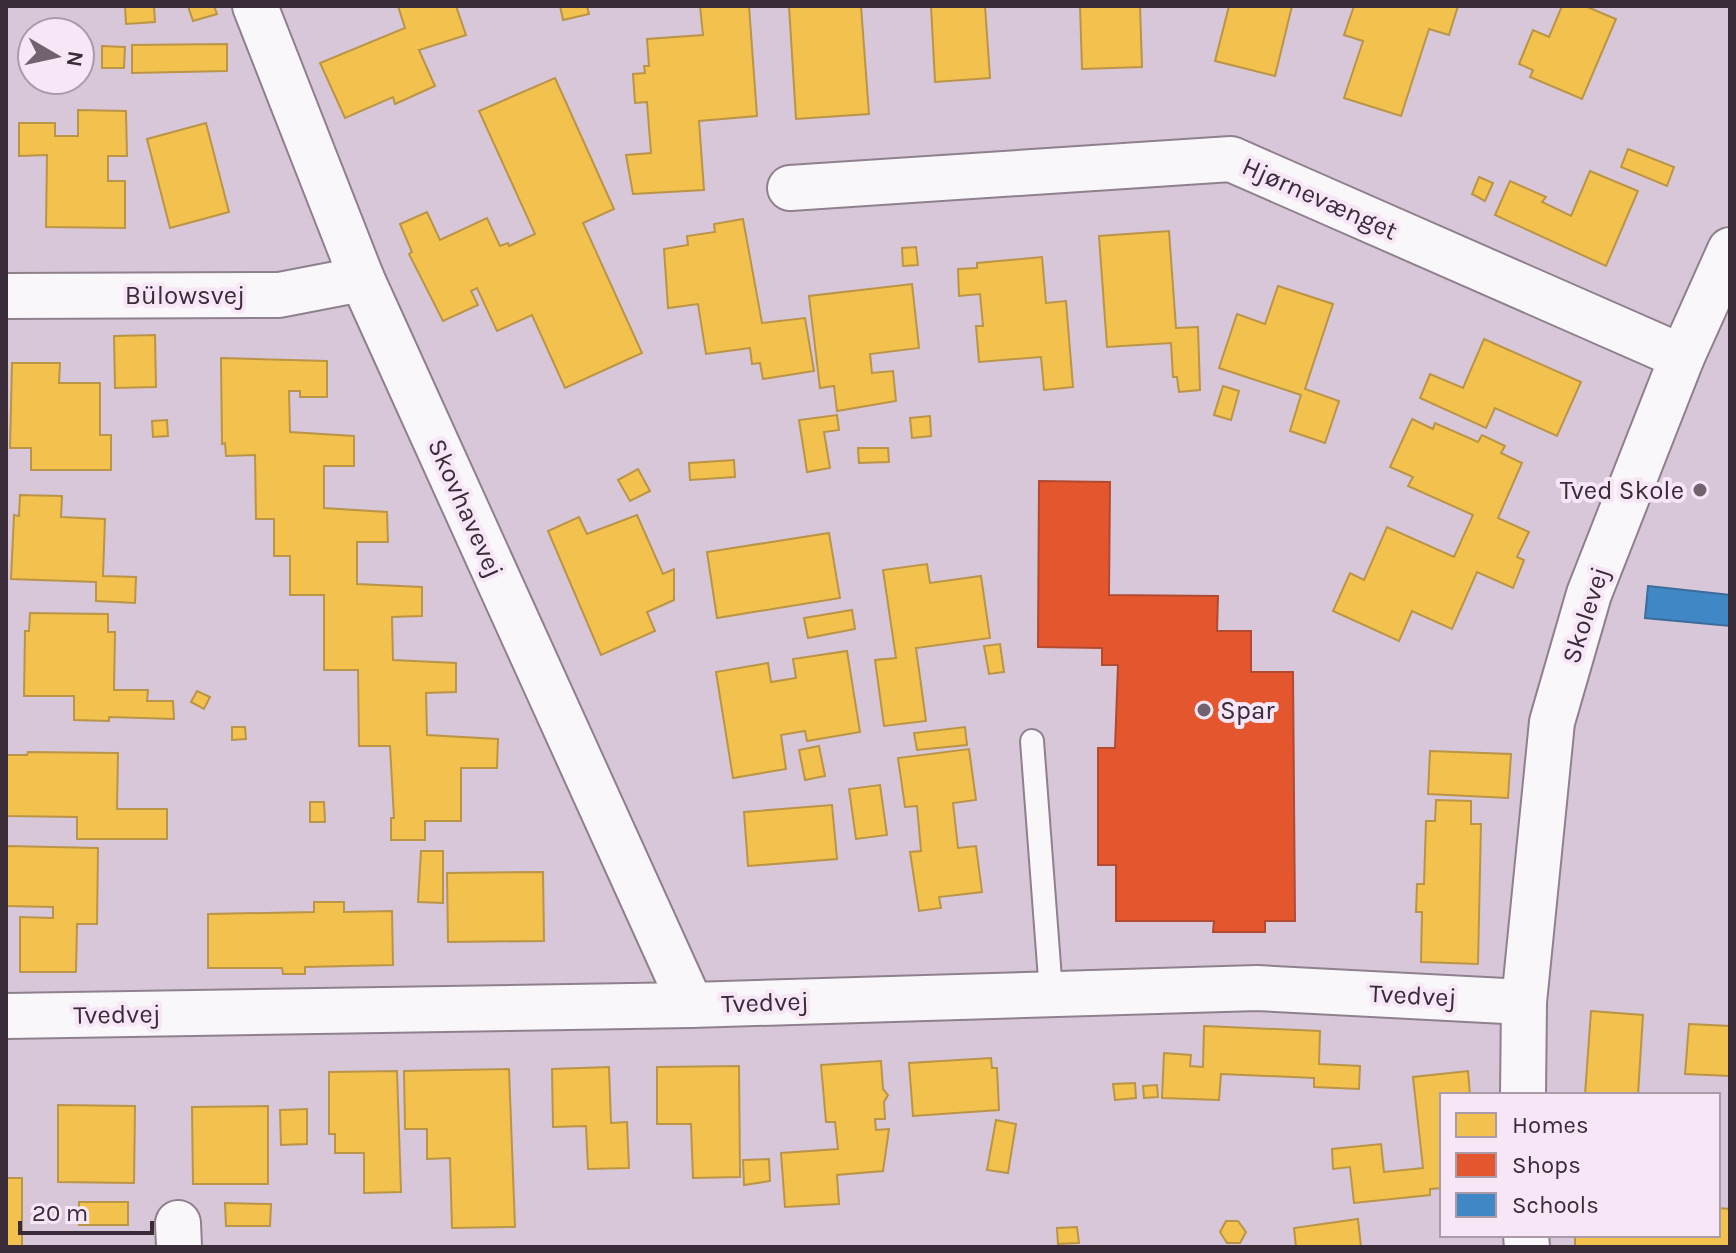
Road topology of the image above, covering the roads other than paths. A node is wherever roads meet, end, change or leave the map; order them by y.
1 (255, 6) edge
2 (790, 188) dead end
3 (1730, 250) edge
4 (362, 279) junction
5 (6, 296) edge
6 (1682, 357) junction
7 (1032, 741) dead end
8 (1051, 992) junction
9 (1524, 1002) junction
10 (691, 1005) junction
11 (6, 1016) edge
12 (1523, 1093) edge

1 - 4 street, Skovhavevej
2 - 6 street, Hjørnevænget
3 - 6 street, Skolevej
4 - 5 street, Bülowsvej
4 - 10 street, Skovhavevej
6 - 9 street, Skolevej
7 - 8 lane
8 - 9 street, Tvedvej
8 - 10 street, Tvedvej
9 - 12 street, Skolevej
10 - 11 street, Tvedvej

